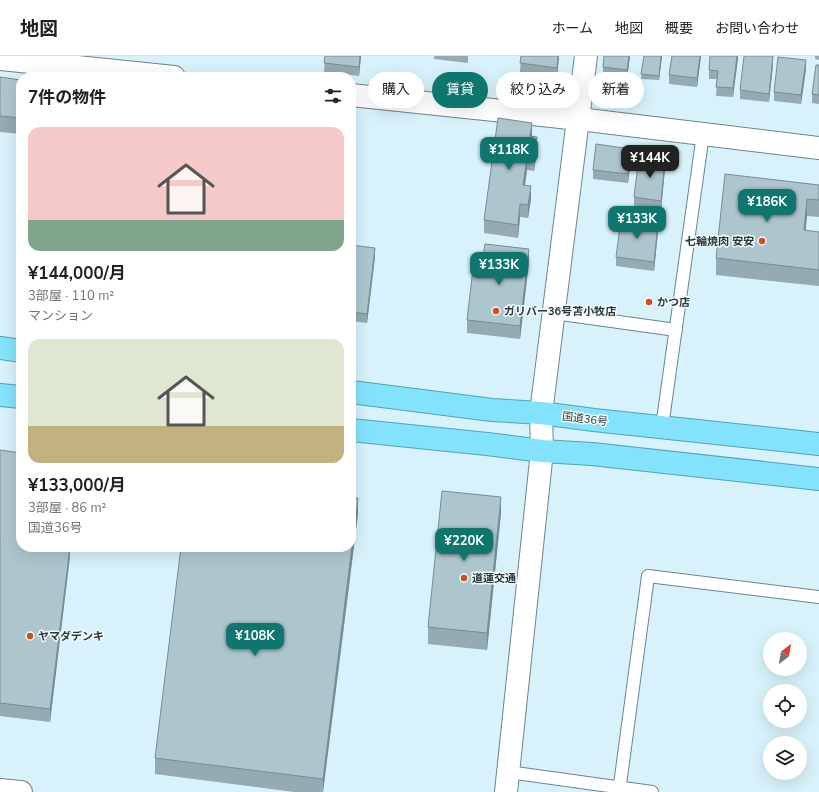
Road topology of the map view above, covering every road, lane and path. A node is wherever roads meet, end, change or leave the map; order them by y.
1 (586, 56) edge
2 (0, 59) edge
3 (134, 64) edge
4 (159, 72) edge
5 (356, 96) edge
6 (578, 119) junction
7 (703, 134) junction
8 (819, 148) edge
9 (554, 313) junction
10 (676, 330) junction
11 (0, 348) edge
12 (16, 350) edge
13 (356, 393) edge
14 (0, 395) edge
15 (16, 397) edge
16 (541, 413) junction
17 (662, 428) junction
18 (356, 431) edge
19 (819, 444) edge
20 (542, 451) junction
21 (819, 479) edge
22 (819, 597) edge
23 (507, 782) edge
24 (0, 790) edge
25 (619, 790) edge
26 (21, 792) edge
27 (652, 792) edge

1 - 6 street
2 - 3 street
3 - 4 street
5 - 6 street
6 - 7 street
6 - 9 street
7 - 8 street
7 - 10 lane
9 - 10 lane
9 - 16 street
10 - 17 lane
11 - 12 highway
13 - 16 highway, 国道36号
14 - 15 highway
16 - 17 highway, 国道36号
16 - 20 street
17 - 19 highway, 国道36号
18 - 20 highway
20 - 21 highway
20 - 23 street
22 - 25 lane
23 - 25 lane
24 - 26 street
25 - 27 lane

